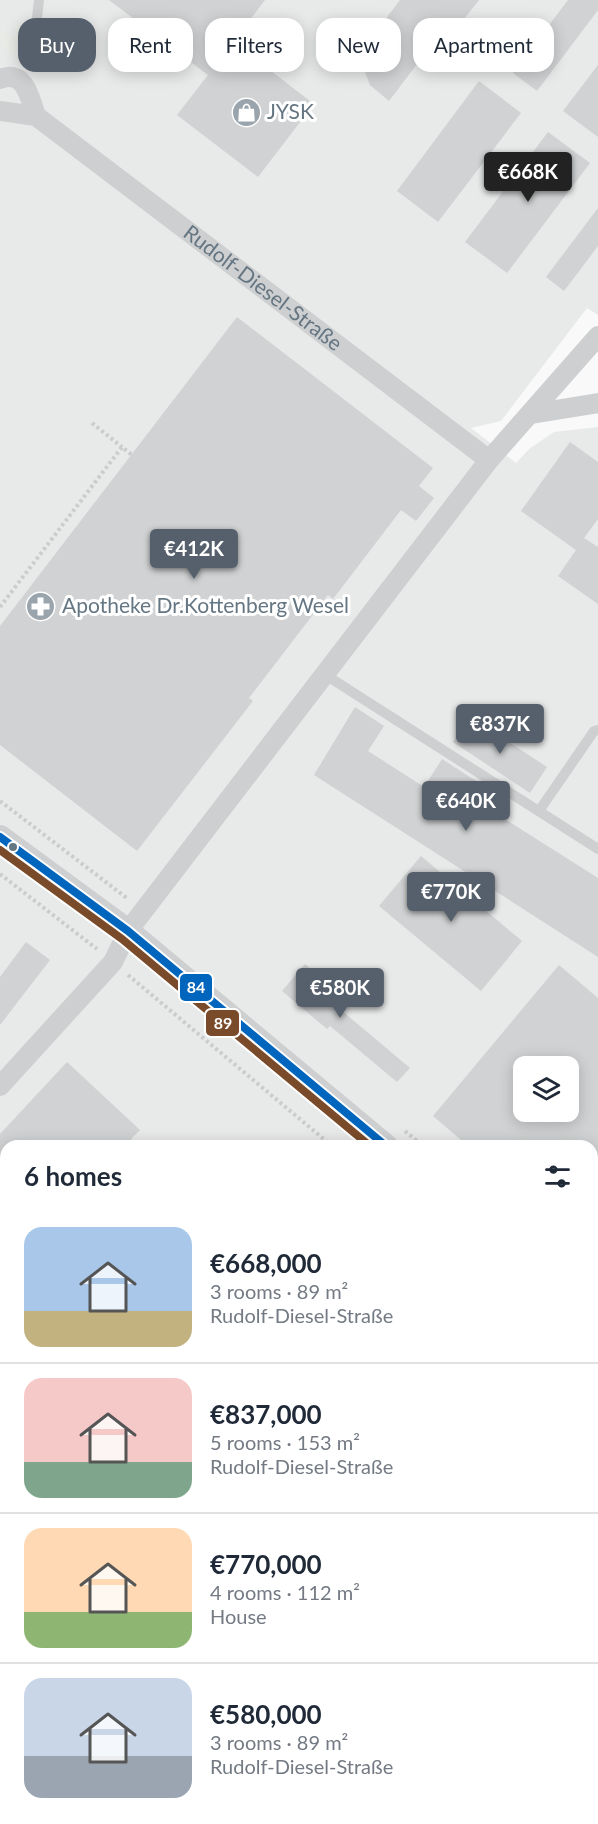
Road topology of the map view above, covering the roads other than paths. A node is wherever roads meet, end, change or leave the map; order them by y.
1 (39, 0) edge
2 (38, 18) edge
3 (0, 79) edge
4 (0, 111) edge
5 (36, 116) junction
6 (596, 342) edge
7 (598, 403) edge
8 (531, 414) junction
9 (489, 460) junction
10 (324, 674) junction
11 (598, 730) edge
12 (539, 812) junction
13 (0, 837) edge
14 (598, 849) edge
15 (128, 931) junction
16 (0, 1086) edge
17 (379, 1140) edge

1 - 2 lane
3 - 5 street
4 - 5 street
5 - 9 street, Rudolf-Diesel-Straße
6 - 8 street
7 - 8 street
8 - 9 street
9 - 10 street
10 - 12 lane
10 - 15 street
11 - 12 lane
12 - 14 lane
13 - 15 street
15 - 16 street
15 - 17 street

